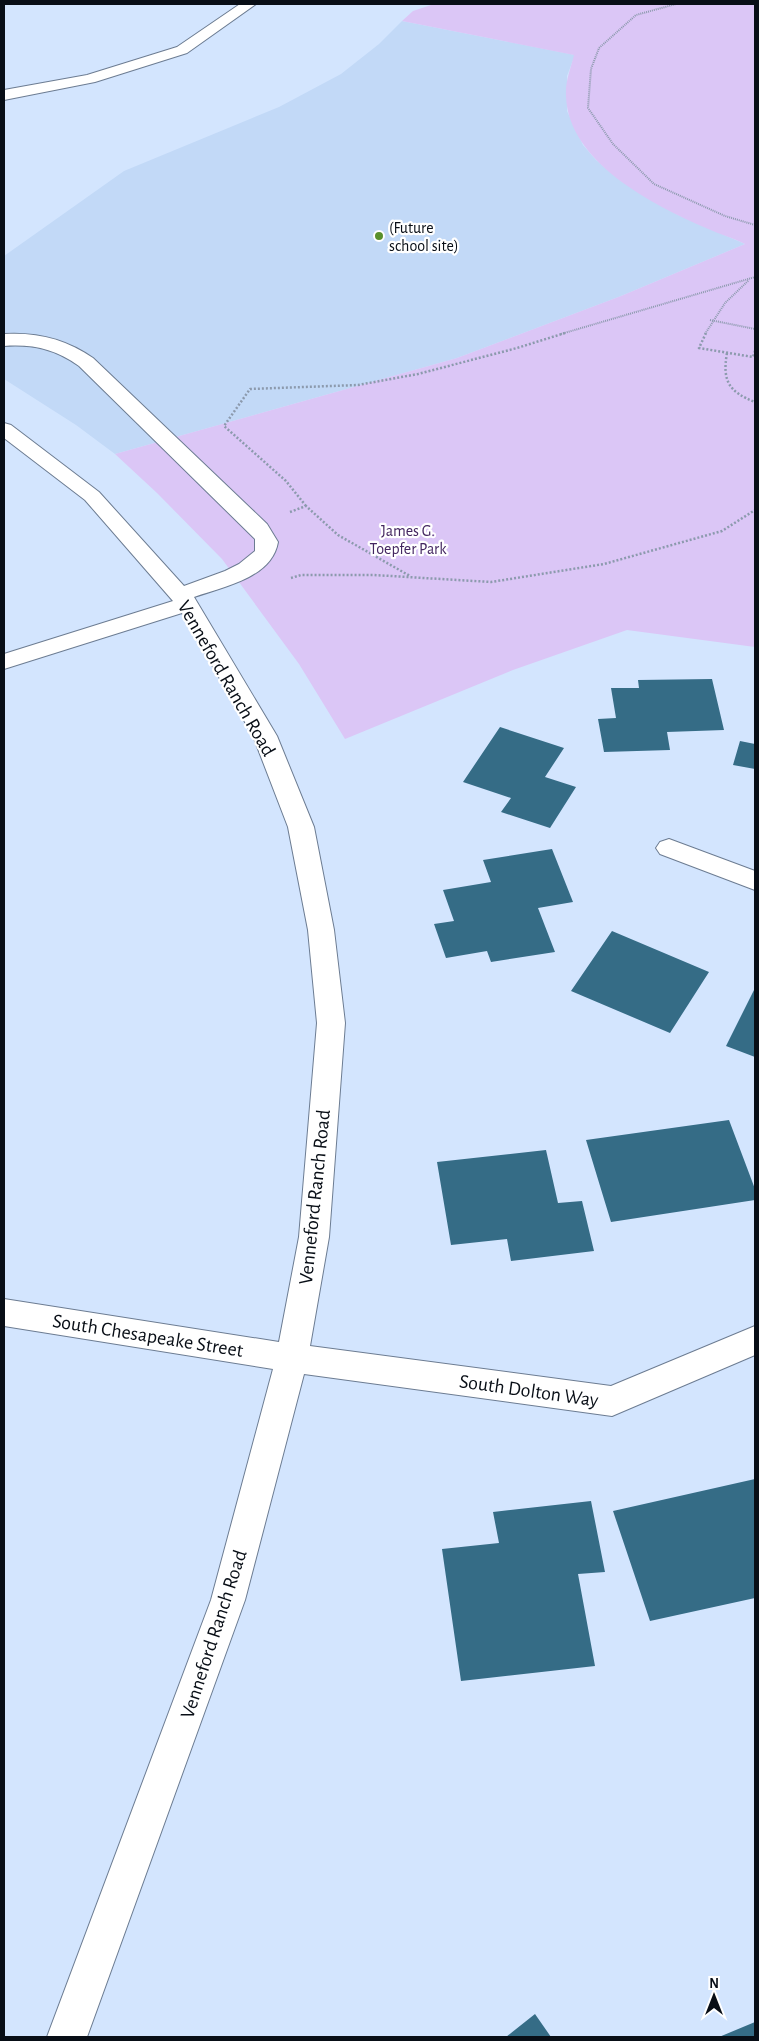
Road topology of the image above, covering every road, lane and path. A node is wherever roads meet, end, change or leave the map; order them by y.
1 (249, 4) edge
2 (676, 4) edge
3 (4, 95) edge
4 (755, 225) edge
5 (754, 277) edge
6 (710, 320) junction
7 (755, 324) edge
8 (749, 327) junction
9 (755, 328) edge
10 (4, 340) edge
11 (755, 351) edge
12 (727, 353) junction
13 (755, 402) edge
14 (4, 428) edge
15 (306, 506) junction
16 (755, 510) edge
17 (289, 513) dead end
18 (288, 573) dead end
19 (412, 577) junction
20 (184, 599) junction
21 (4, 662) edge
22 (669, 848) dead end
23 (755, 881) edge
24 (4, 1312) edge
25 (755, 1340) edge
26 (292, 1358) junction
27 (67, 2037) edge

1 - 3 street
2 - 4 path
5 - 6 path
5 - 15 path
6 - 8 path
6 - 12 path
7 - 8 path
8 - 9 path
10 - 20 street
11 - 12 path
12 - 13 path
14 - 20 street, Venneford Ranch Road
15 - 17 path
15 - 19 path
16 - 19 path
18 - 19 path
20 - 21 street
20 - 26 street, Venneford Ranch Road
22 - 23 street
24 - 26 street, South Chesapeake Street
25 - 26 street, South Dolton Way
26 - 27 street, Venneford Ranch Road

